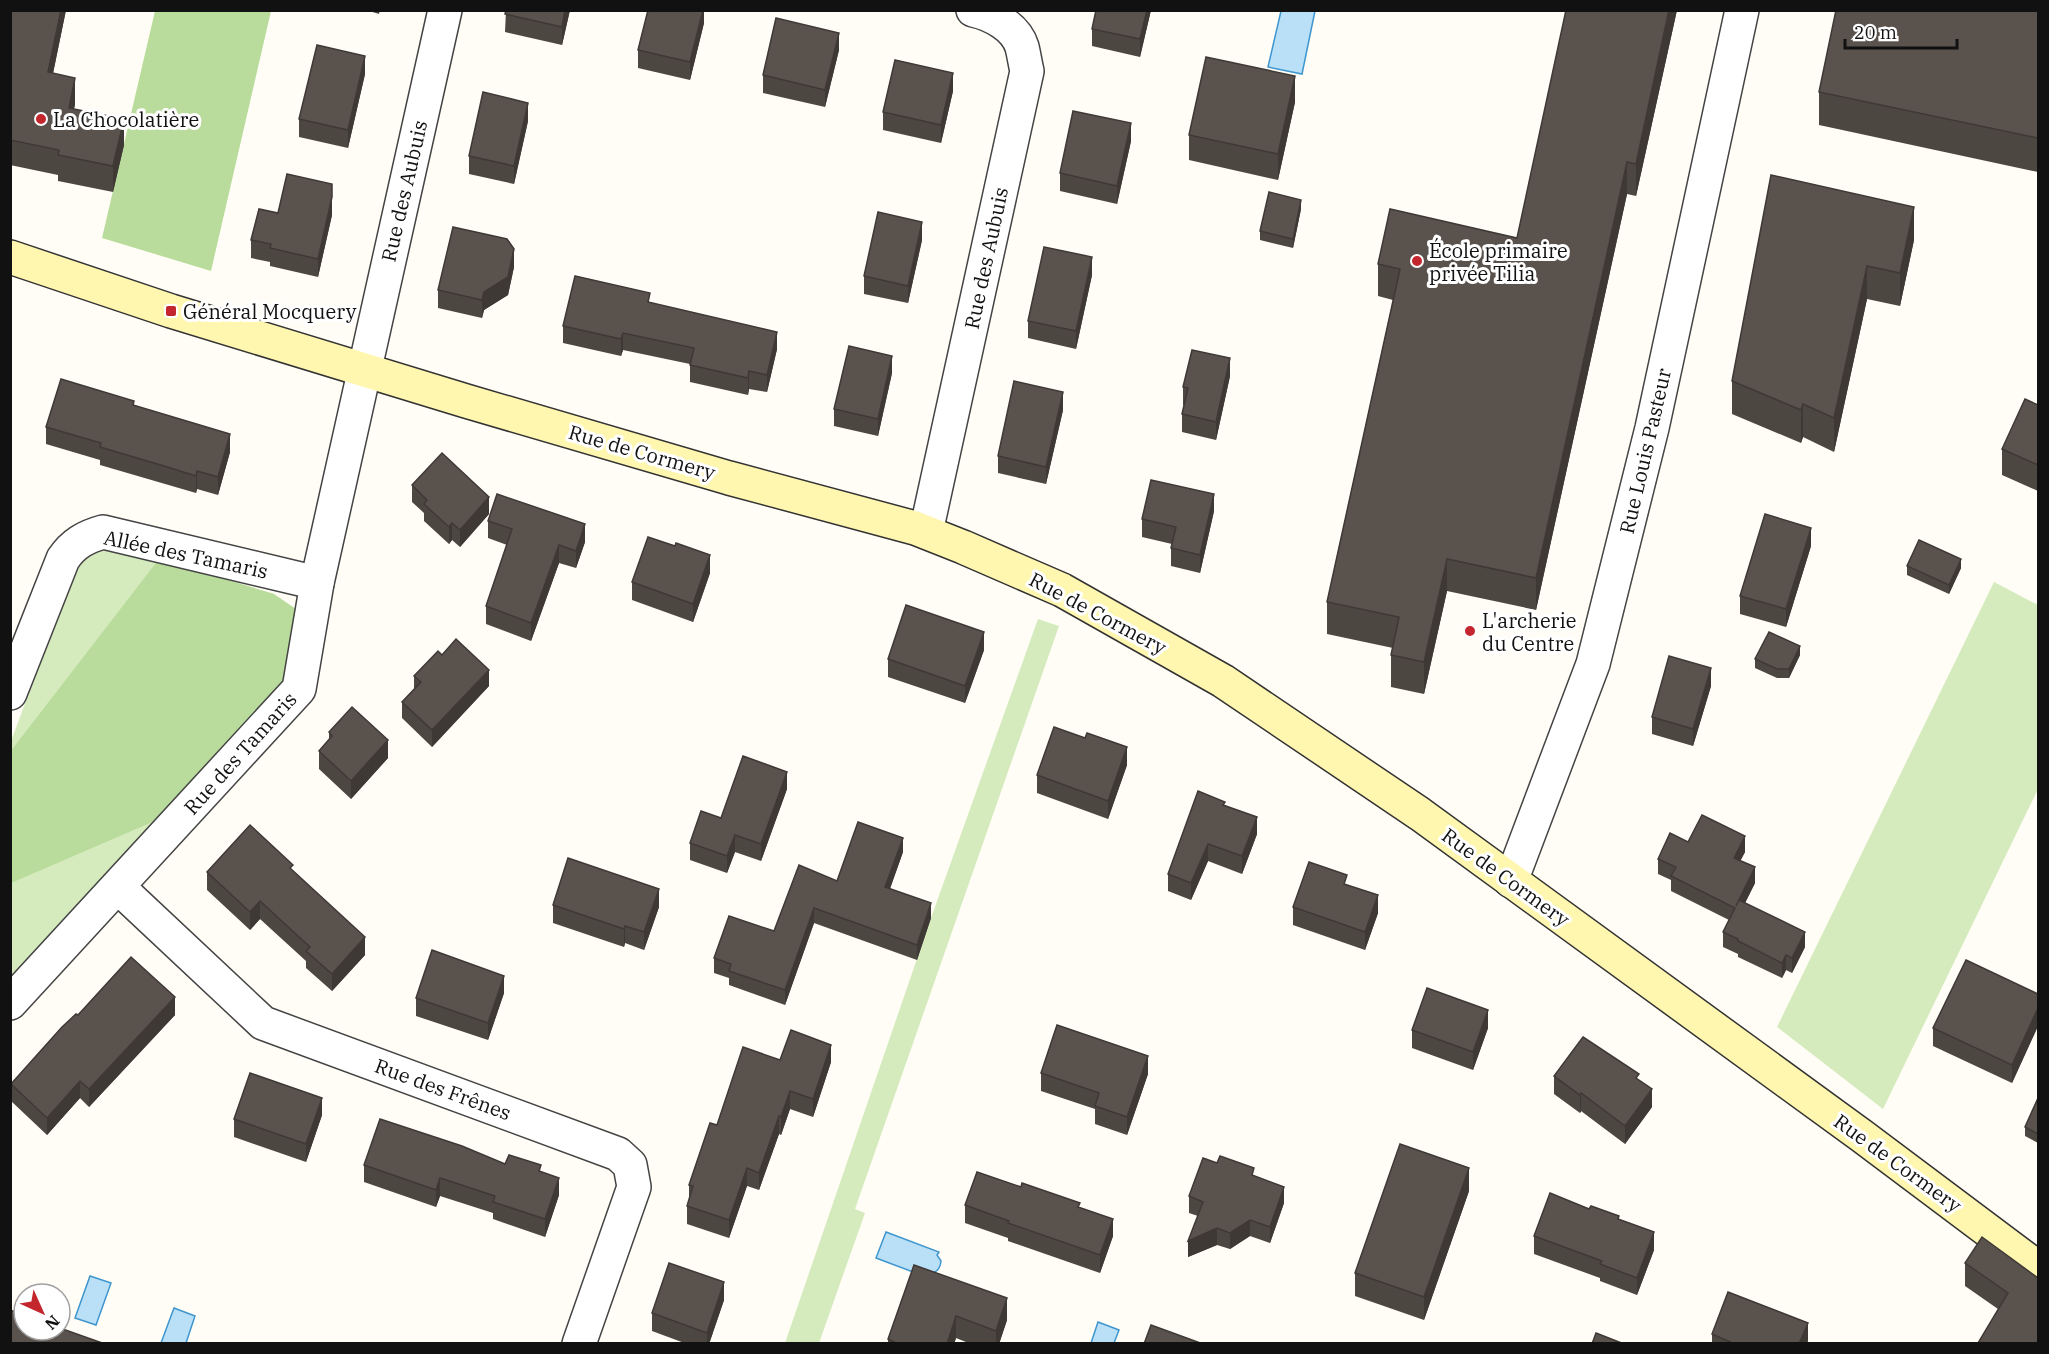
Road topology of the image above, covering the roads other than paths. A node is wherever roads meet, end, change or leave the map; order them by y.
1 (445, 10) edge
2 (973, 10) edge
3 (1742, 10) edge
4 (10, 257) edge
5 (364, 371) junction
6 (926, 532) junction
7 (317, 583) junction
8 (10, 693) edge
9 (1511, 881) junction
10 (118, 887) junction
11 (10, 1003) edge
12 (2038, 1268) edge
13 (579, 1344) edge

1 - 5 street, Rue des Aubuis
2 - 6 street, Rue des Aubuis
3 - 9 street, Rue Louis Pasteur
4 - 5 main road, Rue de Cormery
5 - 6 main road, Rue de Cormery
5 - 7 street, Rue des Tamaris
6 - 9 main road, Rue de Cormery
7 - 8 street, Allée des Tamaris
7 - 10 street, Rue des Tamaris
9 - 12 main road, Rue de Cormery
10 - 11 street, Rue des Tamaris
10 - 13 street, Rue des Frênes

